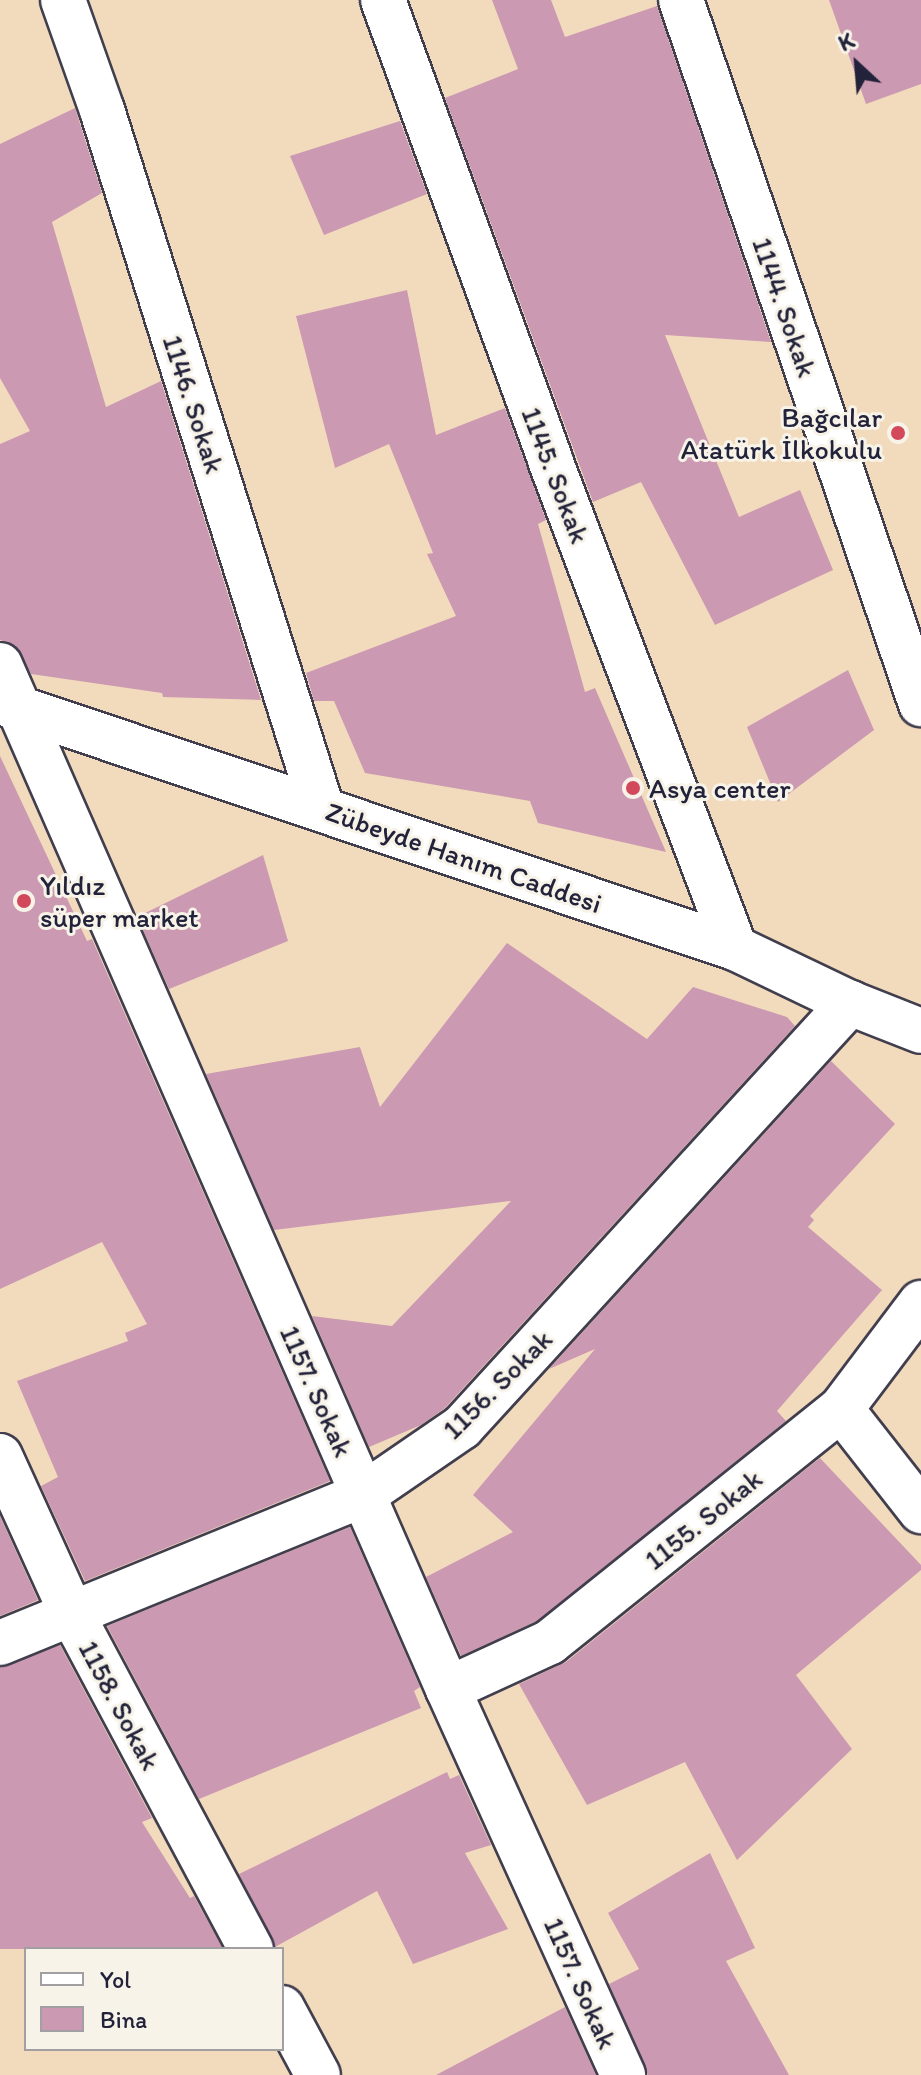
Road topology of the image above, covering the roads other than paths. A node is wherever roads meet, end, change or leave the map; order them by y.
1 (63, 0) edge
2 (383, 0) edge
3 (681, 0) edge
4 (0, 665) edge
5 (8, 704) edge
6 (921, 704) edge
7 (322, 809) junction
8 (735, 948) junction
9 (850, 1003) junction
10 (921, 1031) edge
11 (921, 1303) edge
12 (841, 1409) junction
13 (0, 1456) edge
14 (363, 1495) junction
15 (921, 1511) edge
16 (72, 1614) junction
17 (0, 1643) edge
18 (448, 1689) junction
19 (250, 1947) edge
20 (284, 2012) edge
21 (318, 2075) edge
22 (623, 2075) edge

1 - 7 street, 1146. Sokak
2 - 8 street, 1145. Sokak
3 - 6 street, 1144. Sokak
4 - 5 street, 1157. Sokak
5 - 7 street, Zübeyde Hanım Caddesi
5 - 14 street, 1157. Sokak
7 - 8 street, Zübeyde Hanım Caddesi
8 - 9 street, Zübeyde Hanım Caddesi
9 - 10 street, Zübeyde Hanım Caddesi
9 - 14 street, 1156. Sokak
11 - 12 street, 1155. Sokak
12 - 15 street
12 - 18 street, 1155. Sokak
13 - 16 street, 1158. Sokak
14 - 16 street, 1156. Sokak
14 - 18 street, 1157. Sokak
16 - 17 street, 1156. Sokak
16 - 19 street, 1158. Sokak
18 - 22 street, 1157. Sokak
20 - 21 street

